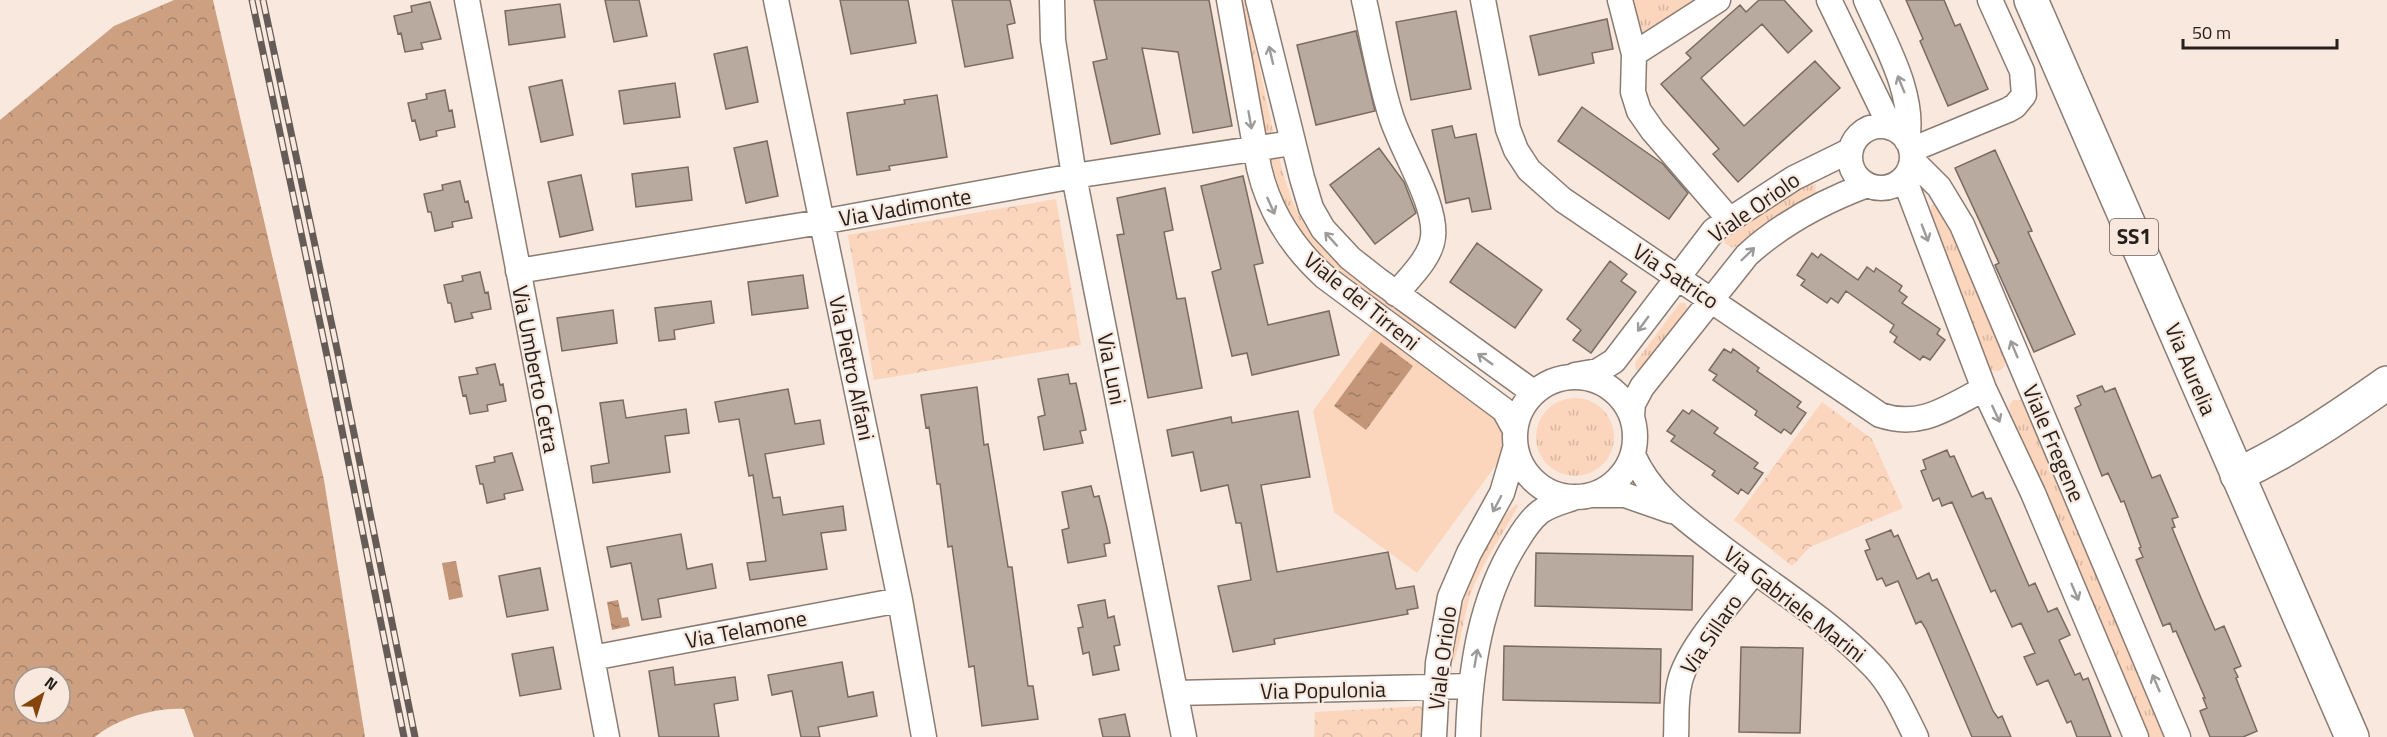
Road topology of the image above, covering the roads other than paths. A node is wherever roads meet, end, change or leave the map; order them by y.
1 (468, 0) edge
2 (776, 0) edge
3 (1052, 0) edge
4 (1229, 0) edge
5 (1258, 0) edge
6 (1364, 0) edge
7 (1483, 0) edge
8 (1620, 0) edge
9 (1718, 0) edge
10 (1829, 0) edge
11 (1866, 0) edge
12 (1990, 0) edge
13 (2031, 0) edge
14 (1634, 54) junction
15 (1292, 143) junction
16 (1255, 150) junction
17 (1851, 150) junction
18 (1905, 151) junction
19 (1074, 176) junction
20 (1867, 185) junction
21 (1729, 219) junction
22 (821, 222) junction
23 (518, 271) junction
24 (1677, 276) junction
25 (1396, 294) junction
26 (1711, 299) junction
27 (1570, 376) junction
28 (2387, 383) edge
29 (1984, 389) junction
30 (1533, 392) junction
31 (1632, 416) junction
32 (1515, 438) junction
33 (1633, 455) junction
34 (2237, 475) junction
35 (1583, 496) junction
36 (1678, 514) junction
37 (1754, 572) junction
38 (900, 600) junction
39 (592, 658) junction
40 (1471, 686) junction
41 (1436, 688) junction
42 (1176, 693) junction
43 (607, 737) edge
44 (924, 737) edge
45 (1184, 737) edge
46 (1434, 737) edge
47 (1468, 737) edge
48 (1676, 737) edge
49 (1916, 737) edge
50 (2136, 737) edge
51 (2178, 737) edge
52 (2352, 737) edge

1 - 23 street, Via Umberto Cetra
2 - 22 street, Via Pietro Alfani
3 - 19 street, Via Luni
4 -> 16 street, Viale dei Tirreni
15 -> 5 street, Viale dei Tirreni
6 - 25 street
7 - 24 street, Via Satrico
8 - 14 street
9 - 14 street
10 - 18 street, Viale Fregene
18 -> 11 street, Viale Fregene
12 - 18 street
13 - 34 main road, Via Aurelia / SS1
14 - 21 street
15 - 16 street, Via Vadimonte
25 -> 15 street, Viale dei Tirreni
16 - 19 street, Via Vadimonte
16 -> 32 street, Viale dei Tirreni
17 - 18 street
17 - 20 street
17 - 21 street, Viale Oriolo
18 - 20 street
18 -> 29 street, Viale Fregene
51 -> 18 street, Viale Fregene
19 - 22 street, Via Vadimonte
19 - 42 street, Via Luni
26 -> 20 street, Viale Oriolo
21 - 24 street, Viale Oriolo
22 - 23 street, Via Vadimonte
22 - 38 street, Via Pietro Alfani
23 - 39 street, Via Umberto Cetra
24 - 26 street, Via Satrico
24 -> 27 street, Viale Oriolo
30 -> 25 street, Viale dei Tirreni
26 - 29 street, Via Satrico
26 - 31 street, Viale Oriolo
27 - 30 street
27 - 31 street
28 - 34 main road
29 -> 50 street, Viale Fregene
30 - 32 street
31 - 33 street
32 - 35 street
32 -> 41 street, Viale Oriolo
33 - 35 street
33 - 36 street, Via Gabriele Marini
34 - 52 main road, Via Aurelia / SS1
35 - 36 street, Via Gabriele Marini
40 -> 35 street, Viale Oriolo
36 - 37 street, Via Gabriele Marini
37 - 48 street, Via Sillaro
37 - 49 street, Via Gabriele Marini
38 - 39 street, Via Telamone
38 - 44 street, Via Pietro Alfani
39 - 43 street, Via Umberto Cetra
40 - 41 street, Via Populonia
40 - 47 street, Viale Oriolo
41 - 42 street, Via Populonia
41 - 46 street, Viale Oriolo
42 - 45 street, Via Luni

